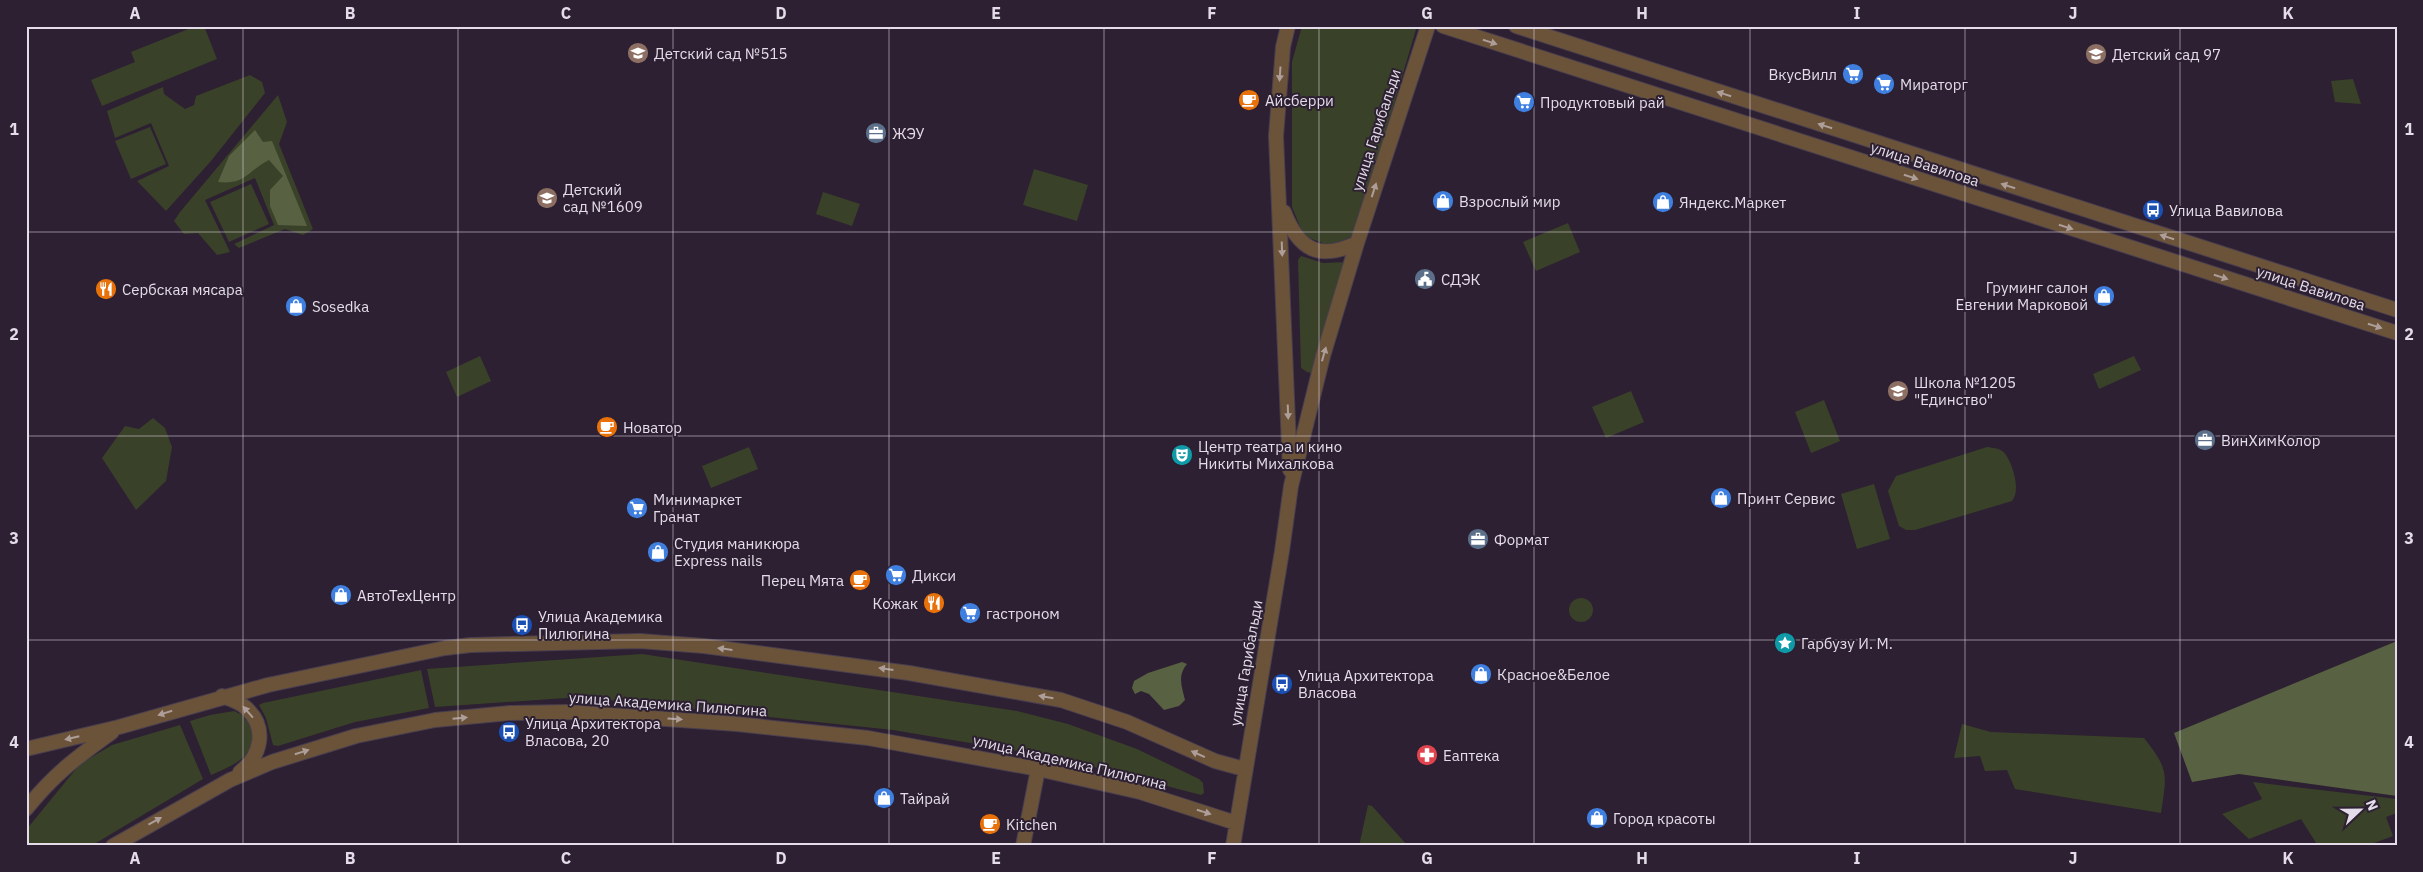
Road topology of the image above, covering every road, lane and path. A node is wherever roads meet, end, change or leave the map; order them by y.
1 (1288, 26) edge
2 (1428, 26) edge
3 (1443, 26) edge
4 (1516, 26) edge
5 (1280, 201) junction
6 (1357, 243) junction
7 (2397, 310) edge
8 (2397, 333) edge
9 (1291, 486) junction
10 (222, 696) junction
11 (118, 727) junction
12 (26, 749) edge
13 (1038, 769) junction
14 (1244, 769) junction
15 (230, 780) junction
16 (26, 810) edge
17 (1236, 823) junction
18 (113, 846) edge
19 (1023, 846) edge
20 (1233, 846) edge

1 -> 5 street, улица Гарибальди
6 -> 2 street, улица Гарибальди
3 -> 8 street, улица Вавилова
7 -> 4 street, улица Вавилова
5 - 6 street, улица Гарибальди
5 -> 9 street, улица Гарибальди
9 -> 6 street, улица Гарибальди
9 - 14 street, улица Гарибальди
10 -> 11 street
14 -> 10 street
15 -> 10 street
11 -> 12 street
11 - 16 street
15 -> 13 street, улица Академика Пилюгина
13 -> 17 street, улица Академика Пилюгина
13 - 19 street
14 - 17 street, улица Гарибальди
18 -> 15 street, улица Академика Пилюгина
17 - 20 street, улица Гарибальди

